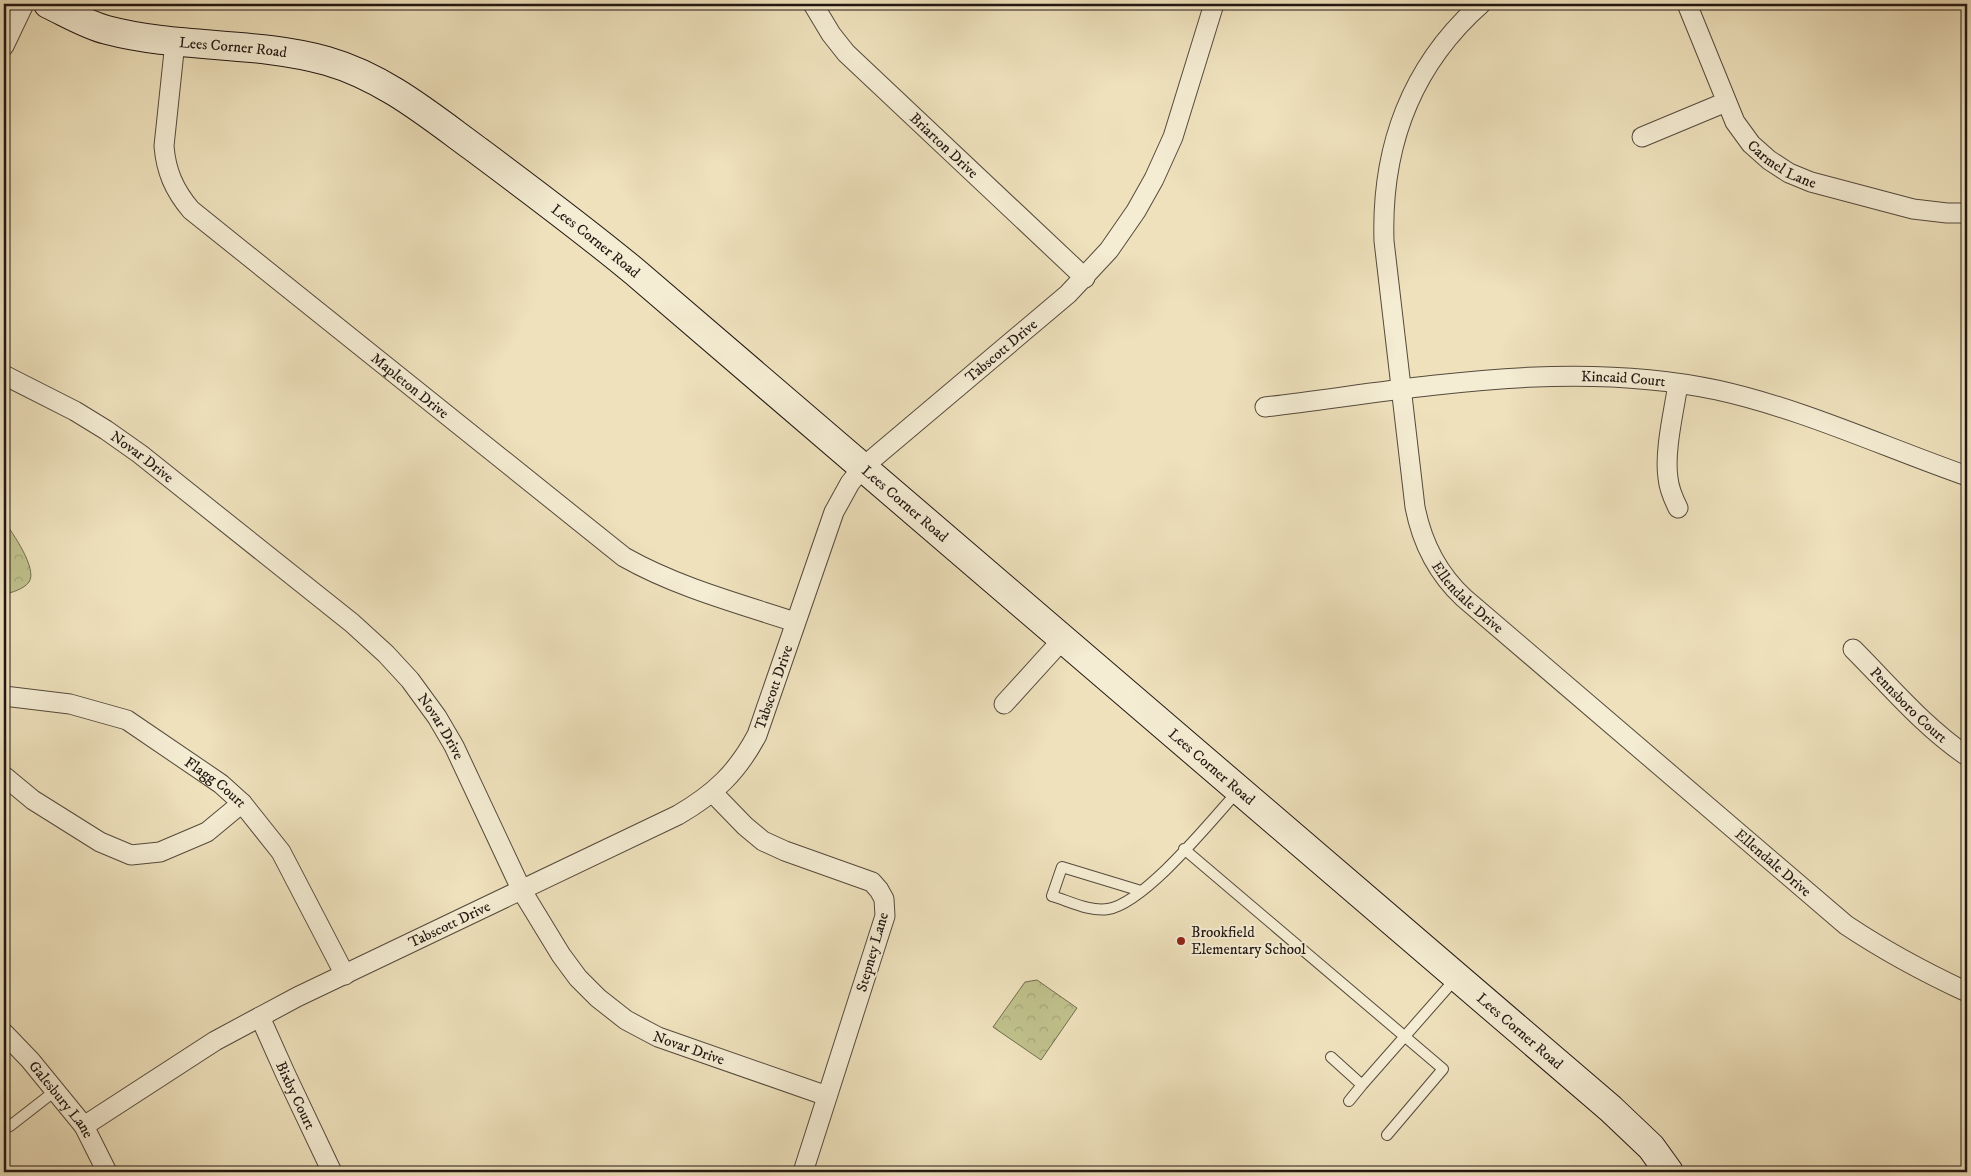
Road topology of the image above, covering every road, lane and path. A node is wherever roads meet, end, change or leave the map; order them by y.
1 (24, 4) edge
2 (48, 4) edge
3 (813, 4) edge
4 (1214, 4) edge
5 (1481, 4) edge
6 (1687, 4) edge
7 (175, 42) junction
8 (4, 46) edge
9 (1726, 102) junction
10 (1642, 137) dead end
11 (1967, 213) edge
12 (1085, 278) junction
13 (4, 376) edge
14 (1678, 384) junction
15 (1401, 390) junction
16 (1265, 407) dead end
17 (863, 467) junction
18 (1967, 476) edge
19 (1678, 508) dead end
20 (795, 622) junction
21 (1063, 639) junction
22 (1853, 649) dead end
23 (4, 696) edge
24 (1004, 704) dead end
25 (1967, 756) edge
26 (4, 776) edge
27 (1238, 791) junction
28 (713, 793) junction
29 (242, 803) junction
30 (1184, 849) junction
31 (522, 891) junction
32 (1141, 891) junction
33 (344, 975) junction
34 (1458, 976) junction
35 (1967, 992) edge
36 (260, 1017) junction
37 (4, 1033) edge
38 (1405, 1037) junction
39 (1331, 1057) dead end
40 (1362, 1085) junction
41 (55, 1091) junction
42 (827, 1096) junction
43 (1349, 1101) dead end
44 (84, 1126) junction
45 (4, 1128) edge
46 (1387, 1135) dead end
47 (107, 1172) edge
48 (332, 1172) edge
49 (803, 1172) edge
50 (1669, 1172) edge

1 - 8 street
2 - 7 street, Lees Corner Road
3 - 12 street, Briarton Drive
4 - 12 street, Tabscott Drive
5 - 15 street, Ellendale Drive
6 - 9 street, Carmel Lane
7 - 17 street, Lees Corner Road
7 - 20 street, Mapleton Drive
9 - 10 street
9 - 11 street, Carmel Lane
12 - 17 street, Tabscott Drive
13 - 31 street, Novar Drive
14 - 15 street, Kincaid Court
14 - 18 street, Kincaid Court
14 - 19 street
15 - 16 street, Kincaid Court
15 - 35 street, Ellendale Drive
17 - 20 street, Tabscott Drive
17 - 21 street, Lees Corner Road
20 - 28 street, Tabscott Drive
21 - 24 street
21 - 27 street, Lees Corner Road
22 - 25 street, Pennsboro Court
23 - 29 street, Flagg Court
26 - 29 street
27 - 30 lane
27 - 34 street, Lees Corner Road
28 - 31 street, Tabscott Drive
28 - 42 street, Stepney Lane
29 - 33 street, Flagg Court
30 - 32 lane
30 - 38 lane
31 - 33 street, Tabscott Drive
31 - 42 street, Novar Drive
32 - 32 lane
33 - 36 street, Tabscott Drive
34 - 38 lane
34 - 50 street, Lees Corner Road
36 - 44 street, Tabscott Drive
36 - 48 street, Bixby Court
37 - 41 street, Galesbury Lane
38 - 40 lane
38 - 46 lane
39 - 40 lane
40 - 43 lane
41 - 44 street, Galesbury Lane
41 - 45 lane
42 - 49 street, Stepney Lane
44 - 47 street, Galesbury Lane

